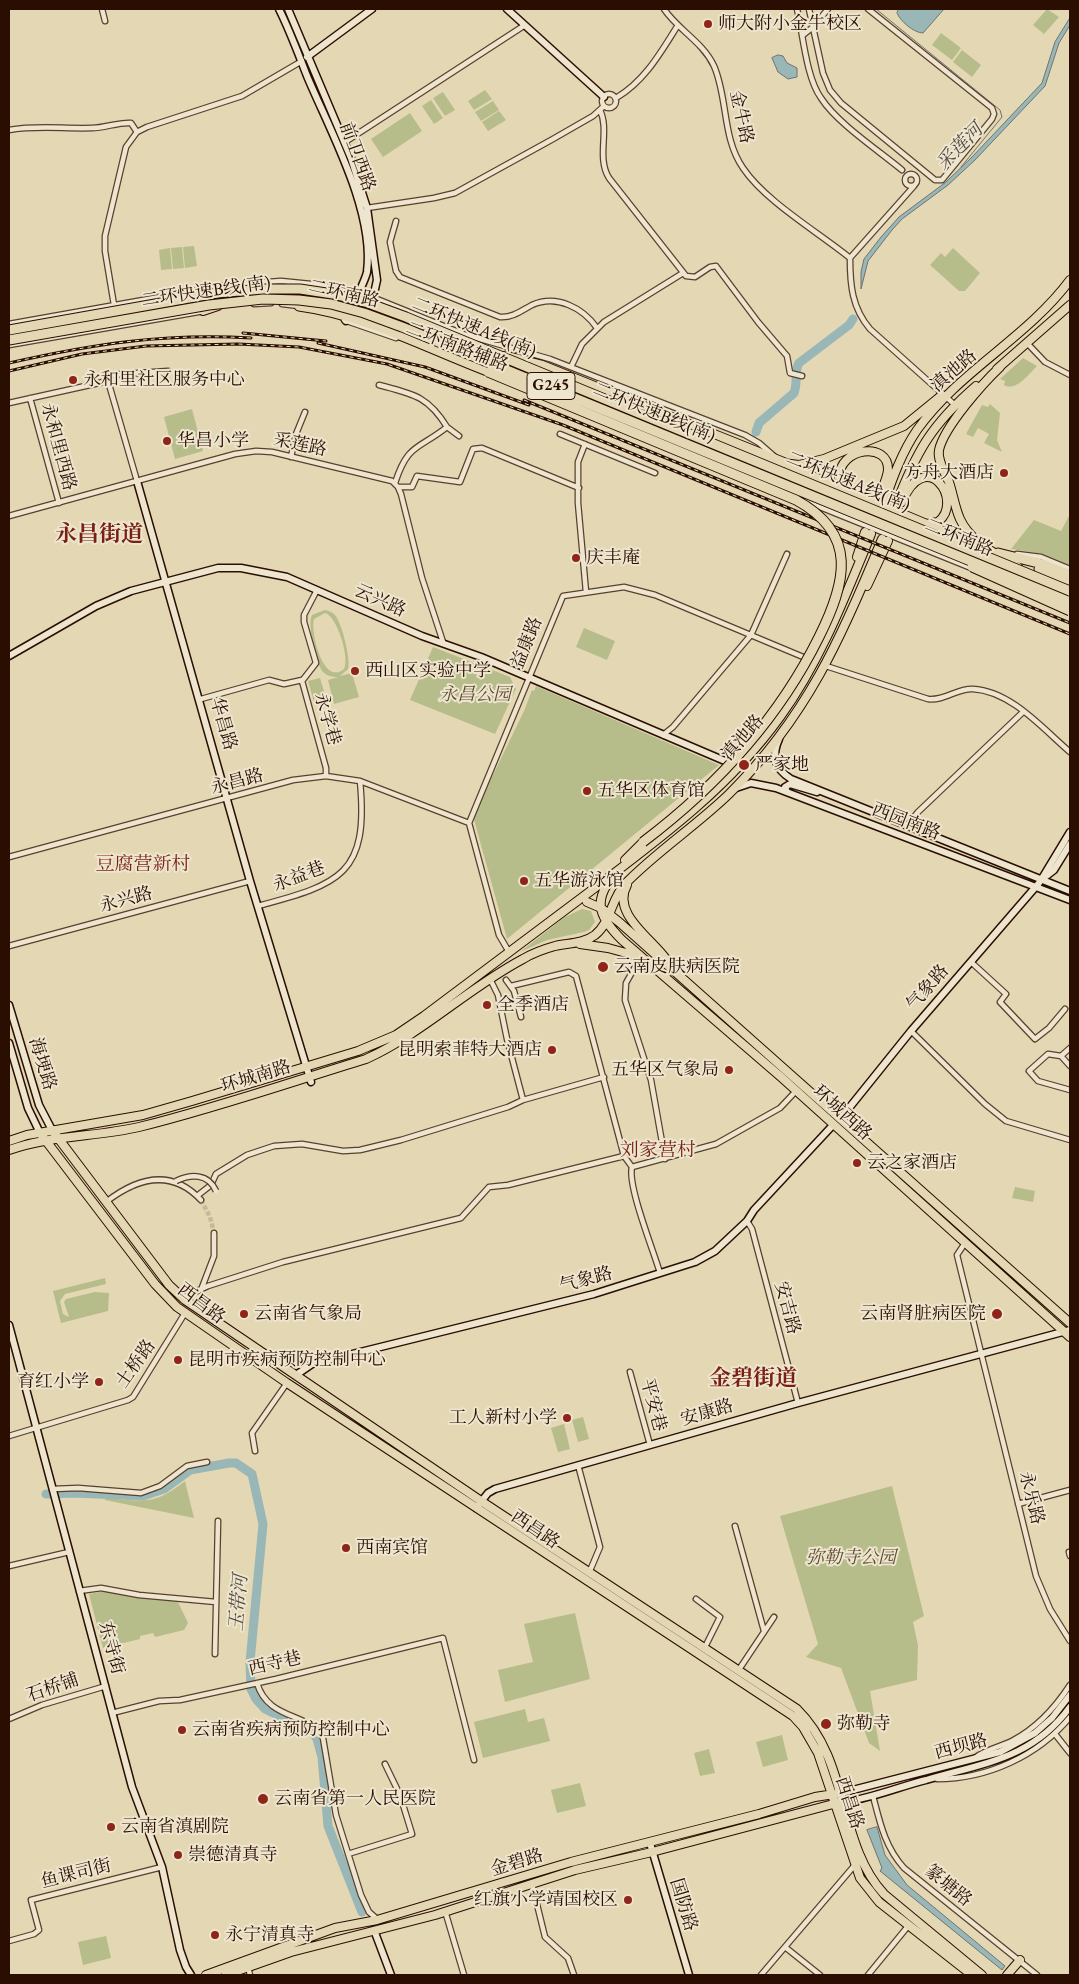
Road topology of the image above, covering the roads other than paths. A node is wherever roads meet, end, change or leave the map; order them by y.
1 (102, 9) edge
2 (279, 9) edge
3 (288, 9) edge
4 (372, 9) edge
5 (507, 9) edge
6 (664, 9) edge
7 (797, 9) edge
8 (809, 9) edge
9 (828, 9) edge
10 (868, 9) edge
11 (105, 21) dead end
12 (525, 25) junction
13 (678, 25) junction
14 (813, 27) junction
15 (803, 35) junction
16 (308, 56) junction
17 (302, 61) junction
18 (604, 97) junction
19 (616, 98) junction
20 (602, 108) junction
21 (9, 130) edge
22 (137, 132) junction
23 (345, 142) junction
24 (902, 170) junction
25 (924, 171) junction
26 (915, 176) junction
27 (906, 182) junction
28 (914, 186) junction
29 (904, 196) junction
30 (367, 208) junction
31 (396, 221) dead end
32 (850, 258) junction
33 (683, 273) junction
34 (1070, 280) edge
35 (244, 299) junction
36 (114, 305) junction
37 (370, 305) junction
38 (1070, 305) edge
39 (299, 306) joint
40 (350, 309) junction
41 (204, 311) junction
42 (9, 324) edge
43 (597, 328) junction
44 (9, 331) edge
45 (9, 340) edge
46 (1027, 343) junction
47 (9, 346) edge
48 (489, 352) junction
49 (499, 366) junction
50 (572, 367) junction
51 (1000, 367) junction
52 (168, 371) dead end
53 (488, 372) junction
54 (802, 376) dead end
55 (1070, 376) edge
56 (108, 381) junction
57 (379, 385) dead end
58 (536, 385) junction
59 (564, 394) junction
60 (944, 397) junction
61 (30, 398) junction
62 (9, 403) edge
63 (955, 405) junction
64 (583, 411) junction
65 (305, 412) dead end
66 (945, 415) junction
67 (446, 427) junction
68 (560, 434) dead end
69 (459, 436) dead end
70 (585, 444) junction
71 (737, 456) junction
72 (291, 457) junction
73 (785, 464) junction
74 (655, 473) dead end
75 (137, 481) junction
76 (396, 485) junction
77 (579, 488) junction
78 (847, 492) junction
79 (59, 503) junction
80 (9, 516) edge
81 (926, 524) junction
82 (868, 533) dead end
83 (885, 540) dead end
84 (944, 550) junction
85 (787, 554) dead end
86 (1002, 555) junction
87 (1049, 569) junction
88 (1070, 569) edge
89 (1070, 575) edge
90 (167, 581) junction
91 (1046, 582) junction
92 (1070, 582) edge
93 (317, 590) junction
94 (1070, 591) edge
95 (586, 592) junction
96 (1070, 601) edge
97 (1070, 610) edge
98 (751, 635) junction
99 (443, 642) junction
100 (9, 656) edge
101 (814, 662) junction
102 (826, 666) junction
103 (528, 678) junction
104 (302, 680) junction
105 (201, 699) junction
106 (1023, 712) junction
107 (785, 730) junction
108 (663, 735) junction
109 (1070, 752) edge
110 (736, 769) junction
111 (326, 776) junction
112 (360, 781) junction
113 (731, 792) junction
114 (787, 792) junction
115 (823, 793) junction
116 (228, 798) junction
117 (469, 823) junction
118 (907, 826) junction
119 (1070, 832) edge
120 (643, 842) junction
121 (1069, 847) edge
122 (9, 857) edge
123 (642, 868) junction
124 (620, 869) junction
125 (633, 876) junction
126 (1042, 880) junction
127 (250, 881) junction
128 (607, 881) junction
129 (1037, 886) junction
130 (1070, 891) edge
131 (1070, 900) edge
132 (586, 902) junction
133 (258, 906) junction
134 (569, 907) junction
135 (600, 907) junction
136 (608, 918) junction
137 (597, 934) junction
138 (568, 944) junction
139 (9, 946) edge
140 (509, 952) junction
141 (644, 960) junction
142 (970, 962) junction
143 (678, 975) junction
144 (490, 979) junction
145 (506, 980) dead end
146 (511, 986) junction
147 (9, 1005) edge
148 (1065, 1009) dead end
149 (521, 1017) dead end
150 (911, 1031) junction
151 (9, 1043) edge
152 (1070, 1048) edge
153 (1061, 1056) junction
154 (1070, 1066) edge
155 (305, 1067) junction
156 (604, 1077) junction
157 (310, 1079) junction
158 (1070, 1090) edge
159 (796, 1091) junction
160 (523, 1100) junction
161 (841, 1118) junction
162 (833, 1125) junction
163 (52, 1130) junction
164 (40, 1133) junction
165 (57, 1138) junction
166 (46, 1140) junction
167 (1070, 1140) edge
168 (9, 1141) edge
169 (9, 1150) edge
170 (624, 1156) junction
171 (665, 1158) junction
172 (632, 1167) junction
173 (176, 1181) junction
174 (216, 1190) dead end
175 (105, 1202) junction
176 (747, 1221) junction
177 (214, 1233) tunnel mouth
178 (965, 1243) junction
179 (660, 1273) junction
180 (201, 1290) junction
181 (182, 1298) junction
182 (186, 1313) junction
183 (1070, 1323) edge
184 (9, 1326) edge
185 (1068, 1333) edge
186 (982, 1356) junction
187 (630, 1372) dead end
188 (296, 1375) junction
189 (287, 1383) junction
190 (798, 1404) junction
191 (37, 1427) junction
192 (9, 1436) edge
193 (650, 1445) junction
194 (255, 1451) dead end
195 (207, 1462) dead end
196 (578, 1465) junction
197 (53, 1489) junction
198 (1070, 1490) edge
199 (481, 1501) junction
200 (1018, 1504) junction
201 (476, 1508) junction
202 (218, 1521) dead end
203 (735, 1526) dead end
204 (70, 1552) junction
205 (9, 1566) edge
206 (590, 1573) junction
207 (79, 1591) junction
208 (696, 1599) dead end
209 (216, 1602) junction
210 (774, 1617) dead end
211 (764, 1631) junction
212 (1070, 1641) edge
213 (704, 1649) junction
214 (215, 1654) dead end
215 (738, 1671) junction
216 (257, 1683) junction
217 (1070, 1685) edge
218 (106, 1686) junction
219 (1070, 1695) edge
220 (1070, 1707) edge
221 (112, 1713) junction
222 (1070, 1717) edge
223 (9, 1719) edge
224 (1055, 1734) junction
225 (1070, 1753) edge
226 (474, 1760) dead end
227 (968, 1762) junction
228 (385, 1764) dead end
229 (928, 1779) junction
230 (841, 1793) junction
231 (873, 1796) junction
232 (832, 1799) junction
233 (844, 1802) junction
234 (650, 1842) junction
235 (652, 1852) junction
236 (348, 1854) junction
237 (854, 1866) junction
238 (162, 1867) junction
239 (532, 1883) junction
240 (423, 1907) junction
241 (445, 1911) junction
242 (377, 1920) junction
243 (908, 1925) junction
244 (374, 1930) junction
245 (9, 1940) edge
246 (322, 1943) junction
247 (785, 1947) junction
248 (1020, 1960) junction
249 (249, 1971) edge
250 (191, 1975) edge
251 (206, 1975) edge
252 (226, 1975) edge
253 (391, 1975) edge
254 (464, 1975) edge
255 (574, 1975) edge
256 (689, 1975) edge
257 (761, 1975) edge
258 (820, 1975) edge
259 (868, 1975) edge
260 (972, 1975) edge
261 (982, 1975) edge
262 (1007, 1975) edge
263 (1037, 1975) edge

1 - 11 street
2 - 17 street, 前卫西路
3 - 16 street, 前卫西路
4 - 16 street
5 - 12 street
6 - 13 street, 金牛路
7 - 15 street
8 - 14 street
9 - 14 street
10 - 25 street
12 - 18 street
12 - 23 street
13 - 19 street
13 - 32 street, 金牛路
14 - 15 street
14 - 25 street
15 - 24 street
16 - 17 street
16 - 23 street, 前卫西路
17 - 22 street
17 - 40 street, 前卫西路
18 - 19 street
18 - 20 street
19 - 20 street
20 - 30 street
20 - 33 street
21 - 22 street
22 - 36 street
23 - 30 street, 前卫西路
24 - 26 street
24 - 27 street
25 - 26 street
26 - 27 street
26 - 28 street
27 - 28 street
27 - 29 street
28 - 29 street
29 - 32 street
30 - 37 street, 前卫西路
31 - 43 street
32 - 60 street
33 - 43 street
33 - 54 street
34 - 60 main road, 滇池路
35 - 40 main road, 二环南路 / G245
35 - 41 main road
35 - 45 main road, 二环南路 / G245
36 - 40 street, 二环南路辅路
36 - 42 street, 二环南路辅路
37 - 40 main road, 二环南路 / G245
37 - 40 street
37 - 50 street, 二环南路辅路
37 - 71 main road, 二环南路 / G245
37 - 96 main road, 二环南路 / G245
38 - 46 main road, 滇池路
39 - 40 highway
39 - 41 street
40 - 44 main road, 二环南路 / G245
40 - 53 highway
40 - 97 street, 二环南路辅路
41 - 47 street
43 - 50 street
44 - 48 highway, 二环快速A线(南), bridge
45 - 49 highway, 二环快速B线(南), bridge
46 - 51 main road, 滇池路
46 - 55 street
48 - 73 highway, bridge
48 - 94 highway, 二环快速A线(南), bridge
49 - 58 highway, bridge
49 - 59 highway, 二环快速B线(南), bridge
50 - 73 street, 二环南路辅路
51 - 63 main road, 滇池路
51 - 86 main road
52 - 56 street, 华昌路
53 - 58 highway, bridge
53 - 64 highway, bridge
56 - 61 street
56 - 75 street, 华昌路
57 - 67 street
58 - 59 highway, bridge
58 - 64 highway, bridge
59 - 84 highway, 二环快速B线(南), bridge
60 - 63 street
60 - 66 main road
60 - 73 main road
60 - 78 main road, 滇池路
61 - 62 street
61 - 79 street, 永和里西路
63 - 66 main road, 滇池路
64 - 120 highway, bridge
65 - 72 street
66 - 81 main road, 滇池路
67 - 69 street
67 - 76 street
68 - 70 street
70 - 74 street
70 - 77 street
71 - 73 main road
71 - 91 main road, 二环南路 / G245
72 - 75 street, 采莲路
72 - 76 street, 采莲路
73 - 78 main road
75 - 79 street, 采莲路
75 - 90 street, 华昌路
76 - 77 street
76 - 99 street
77 - 95 street
78 - 81 main road
79 - 80 street, 采莲路
81 - 86 main road
82 - 101 main road, 滇池路
83 - 102 main road, 滇池路
84 - 96 highway, 二环快速B线(南), bridge
84 - 97 highway, bridge
85 - 98 street
86 - 87 highway
86 - 88 street
86 - 91 main road
87 - 89 highway
87 - 92 highway
90 - 93 street, 云兴路
90 - 100 street, 云兴路
90 - 105 street, 华昌路
91 - 94 main road, 二环南路 / G245
93 - 99 street, 云兴路
93 - 104 street, 永学巷
95 - 98 street, 益康路
95 - 103 street, 益康路
98 - 101 street, 益康路
98 - 108 street
99 - 103 street, 云兴路
101 - 110 main road, 滇池路
102 - 106 street
102 - 107 main road, 滇池路
103 - 108 street, 云兴路
103 - 117 street, 益康路
104 - 105 street
104 - 111 street, 永学巷
105 - 116 street, 华昌路
106 - 109 street
106 - 118 street
107 - 113 main road, 滇池路
107 - 115 street, 西园南路
108 - 110 street, 云兴路
110 - 124 main road, 滇池路
111 - 112 street, 永昌路
111 - 116 street, 永昌路
112 - 117 street, 永昌路
112 - 133 street, 永益巷
113 - 114 street, 西园南路
113 - 123 main road, 滇池路
114 - 115 street
114 - 129 street, 西园南路
115 - 118 street, 西园南路
116 - 122 street, 永昌路
116 - 127 street, 华昌路
117 - 140 street
118 - 126 street, 西园南路
119 - 126 street, 气象路
120 - 124 main road
120 - 128 main road
121 - 126 street, 气象路
123 - 125 main road, 滇池路
123 - 143 main road
124 - 125 main road
124 - 128 main road
125 - 136 main road, 滇池路
126 - 129 street, 气象路
126 - 130 street, 西园南路
127 - 133 street, 华昌路
127 - 139 street, 永兴路
128 - 134 main road
128 - 135 main road
129 - 131 street, 西园南路
129 - 142 street, 气象路
132 - 134 main road
132 - 135 main road
132 - 137 main road
133 - 155 street, 华昌路
134 - 140 main road
135 - 136 main road, 环城西路
136 - 137 main road, 滇池路
136 - 141 main road, 环城西路
136 - 143 main road, 环城西路
137 - 138 main road
138 - 141 main road
138 - 144 main road
140 - 155 main road, 环城南路
141 - 159 main road, 环城西路
141 - 171 street
142 - 148 street
142 - 150 street, 气象路
143 - 161 main road, 环城西路
144 - 157 main road, 环城南路
144 - 160 street
145 - 146 street
146 - 149 street
146 - 156 street
147 - 163 street, 海埂路
150 - 161 street, 气象路
150 - 167 street
151 - 164 street, 海埂路
152 - 153 street
153 - 154 street
153 - 158 street
155 - 157 street, 华昌路
155 - 163 main road, 环城南路
156 - 160 street
156 - 170 street
157 - 165 main road, 环城南路
159 - 162 main road, 环城西路
159 - 171 street
160 - 173 street
161 - 183 main road, 环城西路
162 - 176 street, 气象路
162 - 178 main road, 环城西路
163 - 164 main road, 环城南路
163 - 165 main road, 西昌路
164 - 166 main road, 西昌路
164 - 168 main road, 环城南路
165 - 166 main road, 环城南路
165 - 175 main road, 西昌路
166 - 169 main road, 环城南路
166 - 182 main road, 西昌路
170 - 172 street
170 - 180 street
171 - 172 street
172 - 179 street
173 - 174 street, bridge
173 - 175 street
175 - 181 main road, 西昌路
176 - 179 street, 气象路
176 - 190 street, 安吉路
177 - 180 street
178 - 185 main road, 环城西路
178 - 186 street, 永乐路
179 - 188 street, 气象路
180 - 181 street
181 - 188 main road, 西昌路
182 - 189 main road, 西昌路
182 - 191 street, 土桥路
184 - 191 street, 东寺街
185 - 186 street, 安康路
186 - 190 street, 安康路
186 - 200 street, 永乐路
187 - 193 street, 平安巷
188 - 199 main road, 西昌路
189 - 194 street
189 - 201 main road, 西昌路
190 - 193 street, 安康路
191 - 192 street, 土桥路
191 - 197 street, 东寺街
193 - 196 street, 安康路
195 - 197 street
196 - 199 street, 安康路
196 - 206 street
197 - 204 street, 东寺街
198 - 200 street
199 - 201 street, 安康路
199 - 206 main road, 西昌路
200 - 212 street, 永乐路
201 - 232 main road, 西昌路
202 - 209 street
203 - 211 street
204 - 205 street
204 - 207 street, 东寺街
206 - 213 main road, 西昌路
207 - 209 street
207 - 218 street, 东寺街
208 - 213 street
209 - 214 street
210 - 211 street
211 - 215 street
213 - 215 main road, 西昌路
215 - 230 main road, 西昌路
216 - 221 street, 西寺巷
216 - 226 street, 西寺巷
216 - 236 street
217 - 227 street
218 - 221 street, 东寺街
218 - 223 street, 石桥铺
219 - 227 street, 西坝路
220 - 229 street, 西坝路
221 - 238 street, 东寺街
222 - 224 street
224 - 225 street
224 - 229 street
227 - 230 street, 西坝路
228 - 236 street
229 - 231 street, 西坝路
230 - 232 main road, 金碧路
230 - 233 main road, 西昌路
231 - 233 street, 西坝路
231 - 248 street, 篆塘路
232 - 233 main road, 金碧路
232 - 234 main road, 金碧路
232 - 235 main road, 金碧路
232 - 237 main road, 西昌路
233 - 261 main road, 西昌路
234 - 235 street, 国防路
234 - 240 main road, 金碧路
235 - 239 main road, 金碧路
235 - 256 street, 国防路
236 - 242 street
237 - 243 main road, 西昌路
237 - 247 street
238 - 245 street, 鱼课司街
238 - 250 street, 东寺街
239 - 241 main road, 金碧路
239 - 255 street
240 - 242 main road, 金碧路
240 - 246 main road
241 - 244 main road, 金碧路
241 - 254 street
242 - 251 main road, 金碧路
243 - 259 street
243 - 260 main road, 西昌路
244 - 246 main road, 金碧路
244 - 253 street
246 - 249 main road, 金碧路
247 - 257 street
247 - 258 street
248 - 262 main road
248 - 263 street, 篆塘路
249 - 252 main road, 金碧路

